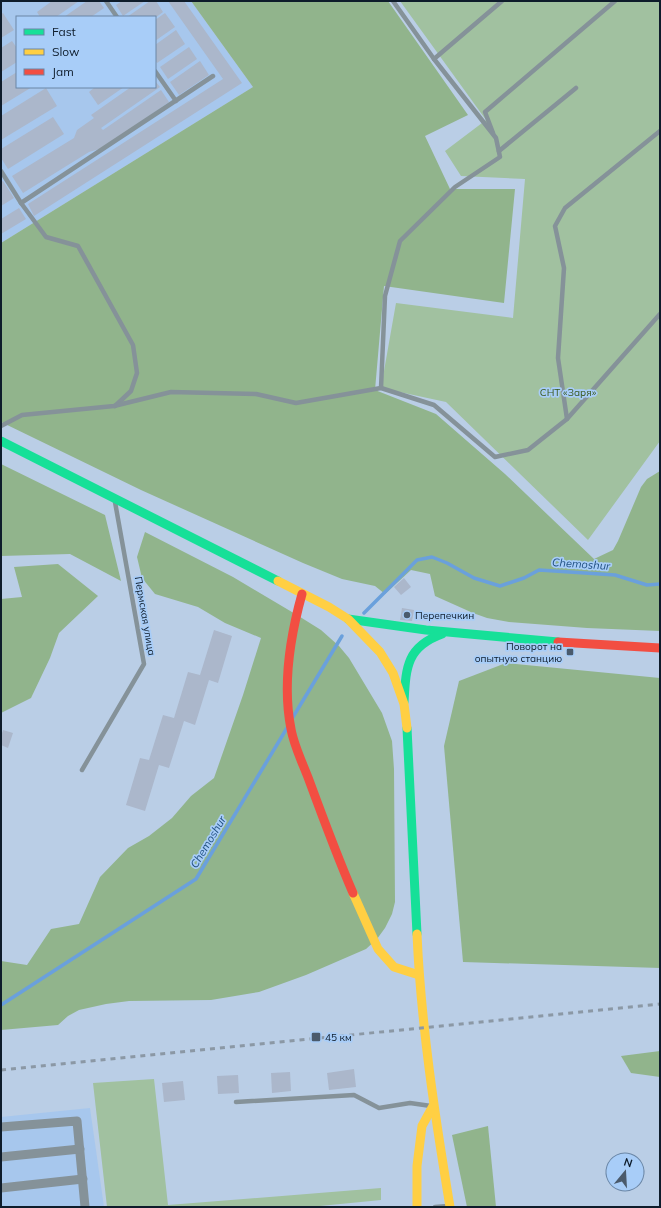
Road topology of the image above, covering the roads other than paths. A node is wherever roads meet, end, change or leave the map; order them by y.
1 (106, 1) edge
2 (393, 1) edge
3 (502, 1) edge
4 (615, 1) edge
5 (116, 16) edge
6 (434, 59) junction
7 (156, 72) edge
8 (213, 76) dead end
9 (576, 88) dead end
10 (176, 101) junction
11 (660, 131) edge
12 (496, 138) junction
13 (499, 151) junction
14 (1, 171) edge
15 (20, 203) junction
16 (660, 314) edge
17 (381, 388) junction
18 (114, 406) junction
19 (568, 419) junction
20 (1, 426) edge
21 (1, 441) edge
22 (114, 498) junction
23 (302, 594) junction
24 (348, 619) junction
25 (447, 633) junction
26 (660, 648) edge
27 (404, 704) junction
28 (82, 770) dead end
29 (419, 976) junction
30 (236, 1102) dead end
31 (433, 1106) junction
32 (1, 1127) edge
33 (80, 1149) junction
34 (1, 1157) edge
35 (83, 1179) junction
36 (1, 1188) edge
37 (450, 1206) edge
38 (86, 1207) edge
39 (418, 1207) edge
40 (434, 1207) edge

1 - 5 lane
2 - 6 lane
3 - 6 lane
4 - 12 lane
6 - 12 lane
7 - 10 lane
8 - 10 lane
9 - 13 lane
10 - 15 lane
11 - 19 lane
12 - 13 lane
13 - 17 lane
14 - 15 lane
15 - 18 lane
16 - 19 lane
17 - 18 lane
17 - 19 lane
18 - 20 lane
21 - 22 main road
22 - 23 main road
22 - 28 lane, Пермская улица
23 - 24 main road
23 - 29 main road
24 - 25 main road
24 - 27 main road
25 - 26 main road
25 - 27 main road
27 - 29 main road
29 - 31 main road
30 - 31 lane
31 - 37 main road
31 - 39 main road
32 - 33 street
33 - 34 street
33 - 35 street
35 - 36 street
35 - 38 street
37 - 40 lane

